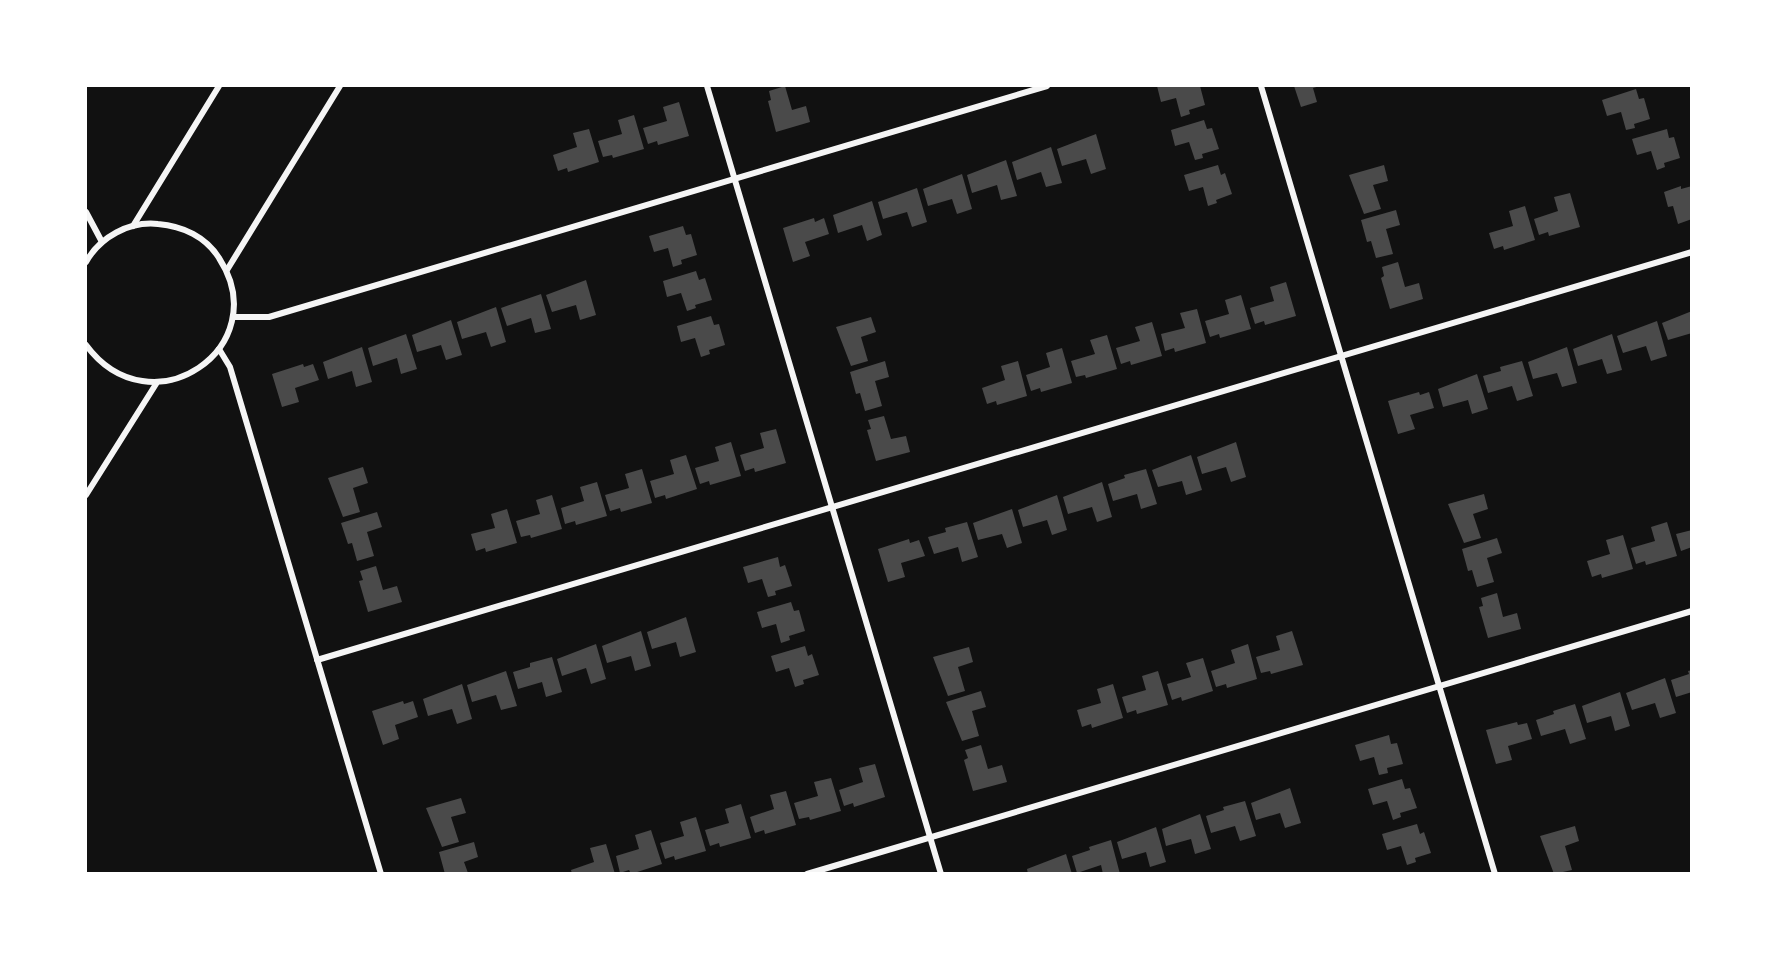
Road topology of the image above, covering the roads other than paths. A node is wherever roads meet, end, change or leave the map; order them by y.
1 (219, 86) edge
2 (340, 86) edge
3 (707, 86) edge
4 (1047, 86) edge
5 (1261, 86) edge
6 (734, 178) junction
7 (86, 212) edge
8 (133, 226) junction
9 (102, 242) junction
10 (1692, 252) edge
11 (86, 261) edge
12 (227, 270) junction
13 (233, 318) junction
14 (86, 345) edge
15 (219, 349) junction
16 (1341, 357) junction
17 (156, 384) junction
18 (86, 495) edge
19 (832, 507) junction
20 (1692, 611) edge
21 (317, 660) junction
22 (1439, 686) junction
23 (930, 837) junction
24 (381, 873) edge
25 (807, 873) edge
26 (941, 873) edge
27 (1495, 873) edge

1 - 8 street
2 - 12 street
3 - 6 street
4 - 6 street
5 - 16 street
6 - 13 street
6 - 19 street
7 - 9 street
8 - 9 street
8 - 12 street
9 - 11 street
10 - 16 street
12 - 13 street
13 - 15 street
14 - 17 street
15 - 17 street
15 - 21 street
16 - 19 street
16 - 22 street
17 - 18 street
19 - 21 street
19 - 23 street
20 - 22 street
21 - 24 street
22 - 23 street
22 - 27 street
23 - 25 street
23 - 26 street

